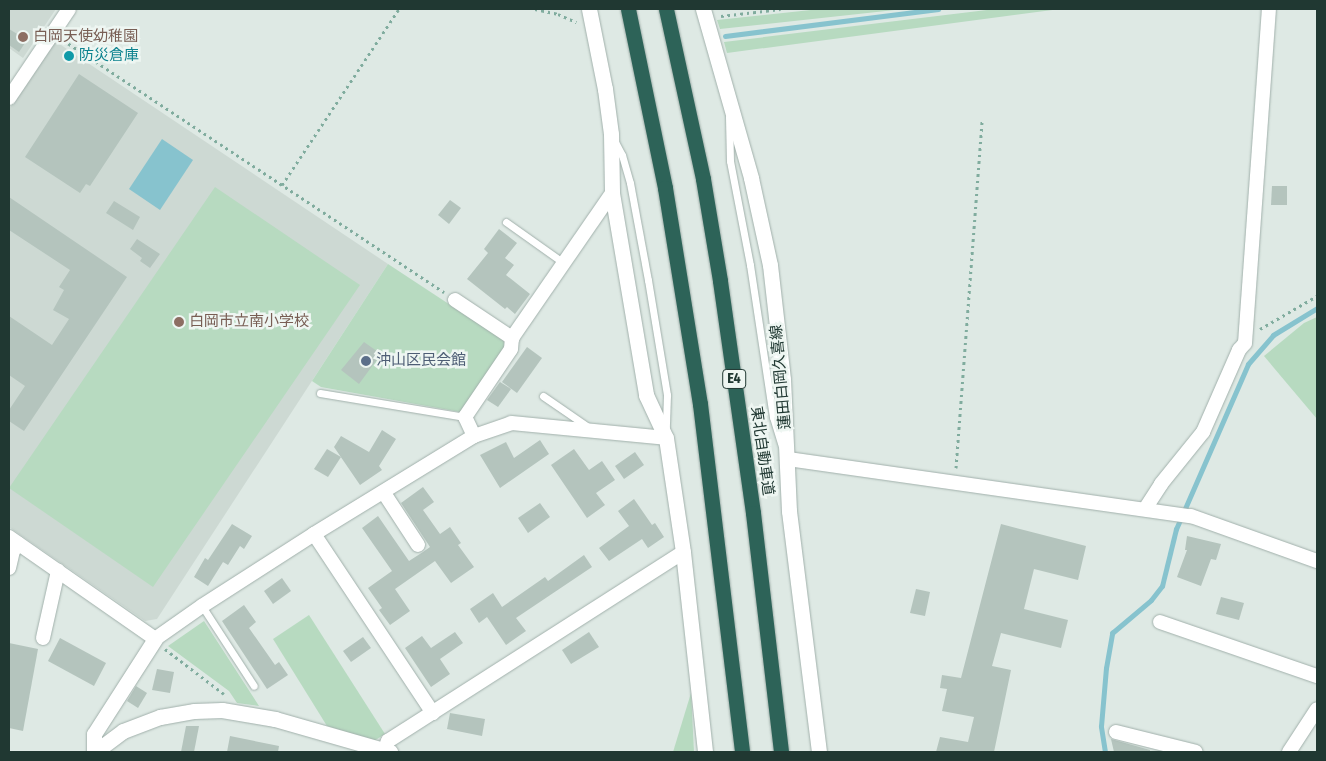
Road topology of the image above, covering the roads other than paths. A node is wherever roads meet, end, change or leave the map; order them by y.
1 (68, 9) edge
2 (628, 9) edge
3 (666, 9) edge
4 (1269, 9) edge
5 (704, 13) edge
6 (590, 14) edge
7 (9, 98) edge
8 (611, 134) junction
9 (612, 193) junction
10 (506, 222) dead end
11 (564, 263) junction
12 (454, 300) road end
13 (512, 338) junction
14 (320, 393) dead end
15 (544, 396) dead end
16 (465, 416) junction
17 (593, 431) junction
18 (474, 436) junction
19 (666, 438) junction
20 (788, 460) junction
21 (384, 493) junction
22 (1145, 509) junction
23 (314, 534) junction
24 (13, 540) edge
25 (418, 545) dead end
26 (683, 552) junction
27 (1317, 561) edge
28 (9, 568) edge
29 (58, 571) junction
30 (202, 606) junction
31 (1160, 622) dead end
32 (43, 638) dead end
33 (158, 643) junction
34 (1317, 676) edge
35 (254, 686) dead end
36 (1317, 709) edge
37 (432, 713) junction
38 (1116, 732) dead end
39 (95, 752) edge
40 (387, 752) edge
41 (705, 752) edge
42 (742, 752) edge
43 (781, 752) edge
44 (819, 752) edge
45 (1196, 752) edge
46 (1289, 752) edge

1 - 7 street
2 - 42 highway
3 - 43 highway, 東北自動車道 / E4
4 - 22 street
5 - 20 street, 蓮田白岡久喜線
6 - 8 street
8 - 9 street
8 - 19 lane
9 - 11 street
9 - 19 street
10 - 11 lane
11 - 13 street
12 - 13 street
13 - 16 street
14 - 16 lane
15 - 17 lane
16 - 18 street
17 - 18 street
17 - 19 street
18 - 21 street
19 - 26 street
20 - 22 street
20 - 44 street, 蓮田白岡久喜線
21 - 23 street
21 - 25 street
22 - 27 street
23 - 30 street
23 - 37 street
24 - 28 street
24 - 29 street
26 - 37 street
26 - 41 street
29 - 32 street
29 - 33 street
30 - 33 street
30 - 35 lane
31 - 34 street
33 - 39 street
36 - 46 street
37 - 40 street
38 - 45 street
39 - 40 street

